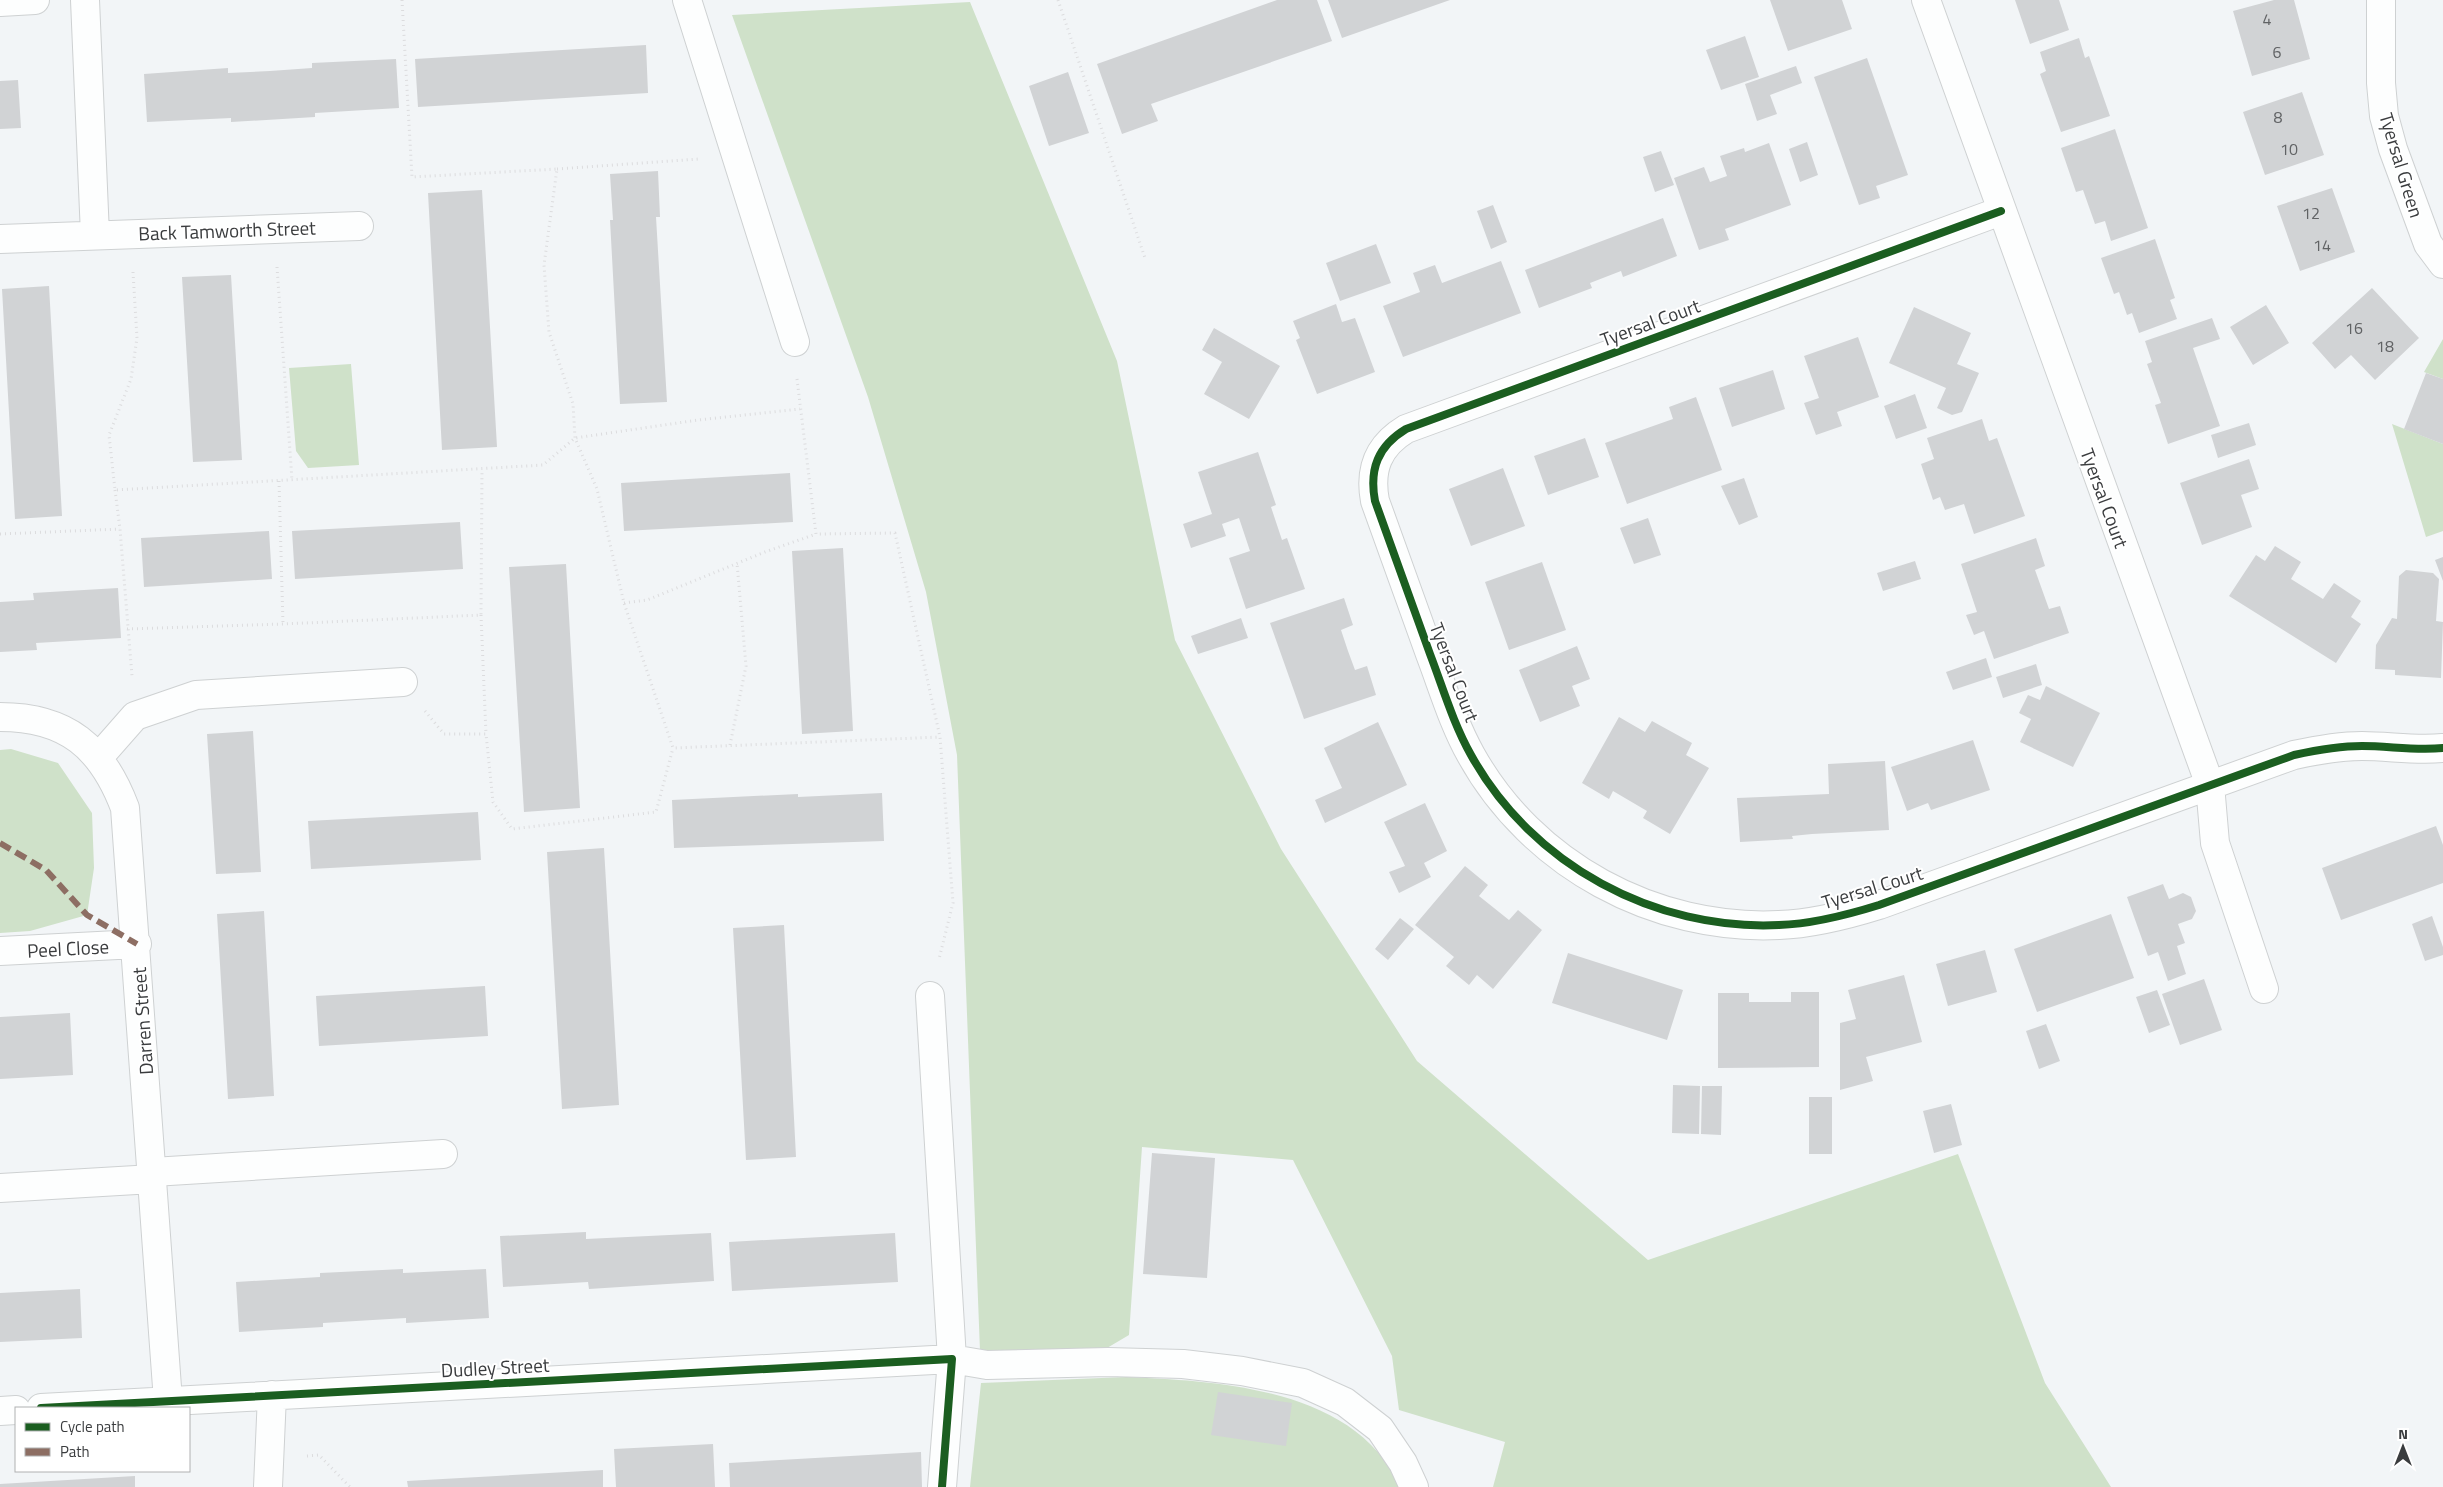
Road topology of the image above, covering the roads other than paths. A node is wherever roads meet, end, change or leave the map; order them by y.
1 (35, 0) edge
2 (85, 0) edge
3 (687, 0) edge
4 (1926, 0) edge
5 (2381, 0) edge
6 (0, 2) edge
7 (2001, 212) junction
8 (359, 226) dead end
9 (95, 236) junction
10 (0, 239) edge
11 (2443, 264) edge
12 (795, 342) road end
13 (402, 682) road end
14 (0, 717) edge
15 (2443, 748) edge
16 (99, 757) junction
17 (2210, 785) junction
18 (137, 944) junction
19 (0, 951) edge
20 (2264, 989) dead end
21 (930, 996) road end
22 (443, 1154) dead end
23 (153, 1176) junction
24 (0, 1188) edge
25 (952, 1359) junction
26 (272, 1395) junction
27 (168, 1401) junction
28 (59, 1407) edge
29 (15, 1410) edge
30 (0, 1411) edge
31 (268, 1487) edge
32 (942, 1487) edge
33 (1414, 1487) edge

1 - 6 street
2 - 9 street
3 - 12 street
4 - 7 street, Tyersal Court
5 - 11 street, Tyersal Green
7 - 17 street, Tyersal Court
7 - 17 street, Tyersal Court
8 - 9 street, Back Tamworth Street
9 - 10 street, Back Tamworth Street
13 - 16 street
14 - 16 street, Darren Street
15 - 17 street
16 - 18 street, Darren Street
17 - 20 street, Tyersal Court
18 - 19 street, Peel Close
18 - 23 street, Darren Street
21 - 25 street
22 - 23 street
23 - 24 street
23 - 27 street, Darren Street
25 - 26 street, Dudley Street
25 - 32 street
25 - 33 street, Dudley Street
26 - 27 street, Dudley Street
26 - 31 street
27 - 28 street, Dudley Street
29 - 30 street

